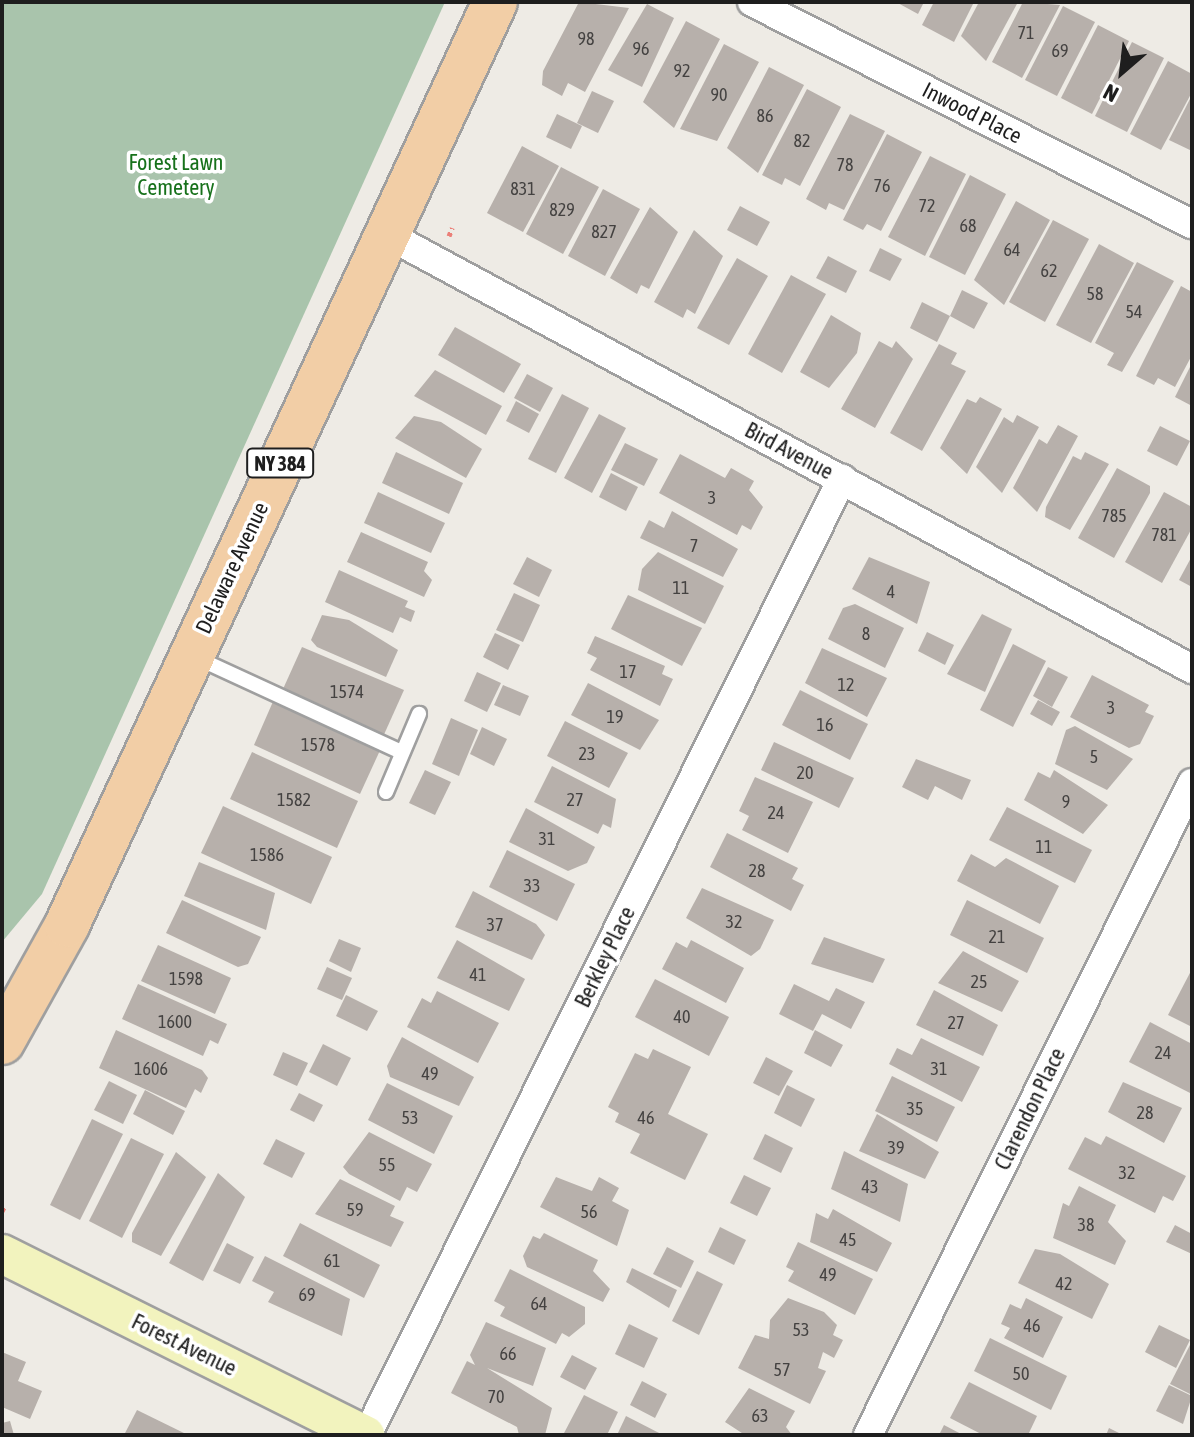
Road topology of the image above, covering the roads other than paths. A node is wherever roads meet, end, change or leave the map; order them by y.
1 (495, 2) edge
2 (752, 2) edge
3 (1192, 224) edge
4 (386, 234) junction
5 (842, 479) junction
6 (191, 655) junction
7 (1192, 669) edge
8 (419, 714) dead end
9 (402, 752) junction
10 (1192, 783) edge
11 (386, 792) dead end
12 (2, 1042) edge
13 (2, 1254) edge
14 (366, 1435) edge
15 (868, 1435) edge

1 - 4 main road, Delaware Avenue / NY 384
2 - 3 street, Inwood Place
4 - 5 street, Bird Avenue
4 - 6 main road, Delaware Avenue / NY 384
5 - 7 street, Bird Avenue
5 - 14 street, Berkley Place
6 - 9 lane
6 - 12 main road, Delaware Avenue / NY 384
8 - 9 lane
9 - 11 lane
10 - 15 street, Clarendon Place
13 - 14 street, Forest Avenue

